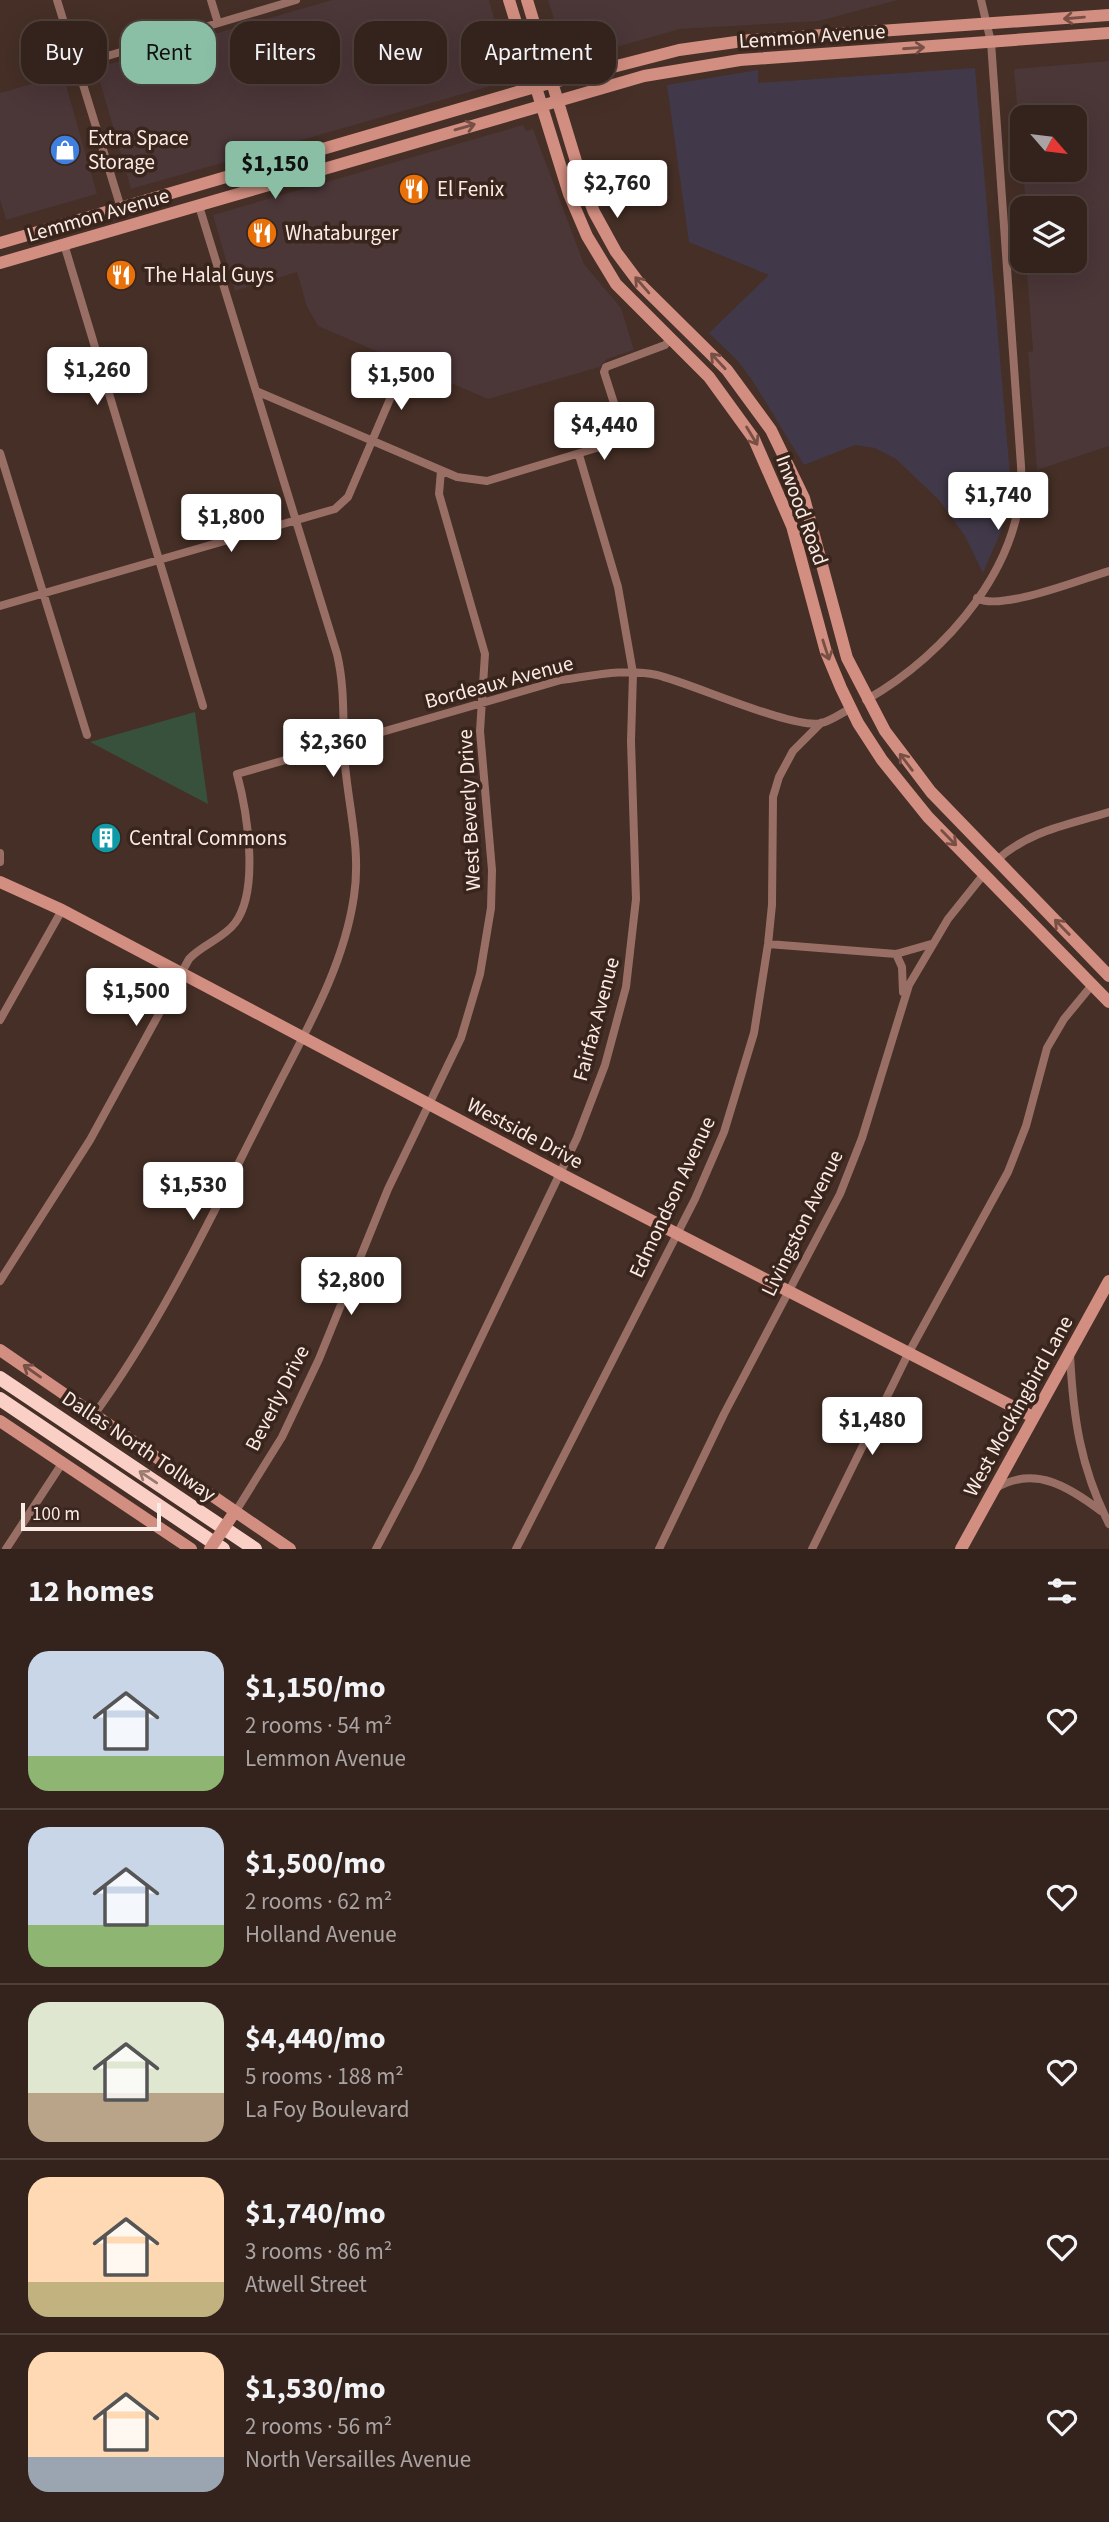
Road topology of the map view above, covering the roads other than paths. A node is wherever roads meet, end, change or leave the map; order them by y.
1 (57, 0) edge
2 (211, 0) edge
3 (296, 0) edge
4 (509, 0) edge
5 (527, 0) edge
6 (981, 0) edge
7 (1109, 15) edge
8 (63, 21) edge
9 (534, 21) edge
10 (218, 23) junction
11 (987, 24) junction
12 (1109, 25) edge
13 (1109, 33) edge
14 (1088, 35) junction
15 (776, 39) junction
16 (991, 42) junction
17 (107, 56) edge
18 (776, 57) junction
19 (639, 60) junction
20 (616, 66) edge
21 (644, 76) junction
22 (83, 84) edge
23 (546, 84) edge
24 (553, 84) edge
25 (535, 87) junction
26 (557, 100) junction
27 (541, 105) junction
28 (427, 118) junction
29 (369, 135) junction
30 (434, 136) junction
31 (373, 154) junction
32 (194, 187) junction
33 (199, 206) junction
34 (121, 208) junction
35 (58, 226) junction
36 (127, 226) junction
37 (0, 243) edge
38 (64, 244) junction
39 (616, 252) junction
40 (601, 261) junction
41 (0, 263) edge
42 (691, 332) junction
43 (674, 342) junction
44 (402, 371) dead end
45 (256, 391) junction
46 (753, 403) junction
47 (737, 413) junction
48 (373, 441) junction
49 (0, 453) edge
50 (579, 455) junction
51 (440, 471) junction
52 (10, 485) junction
53 (0, 488) edge
54 (296, 520) junction
55 (159, 561) junction
56 (1109, 571) edge
57 (43, 594) junction
58 (977, 598) junction
59 (0, 606) edge
60 (633, 673) junction
61 (841, 688) junction
62 (866, 700) junction
63 (482, 705) junction
64 (203, 706) dead end
65 (850, 709) junction
66 (874, 714) junction
67 (821, 723) junction
68 (87, 736) dead end
69 (345, 744) junction
70 (1109, 812) edge
71 (0, 853) edge
72 (997, 860) junction
73 (0, 862) edge
74 (984, 874) junction
75 (0, 882) edge
76 (62, 910) junction
77 (768, 944) junction
78 (932, 944) junction
79 (896, 954) junction
80 (181, 972) junction
81 (1109, 976) edge
82 (1092, 985) junction
83 (903, 999) junction
84 (1109, 1002) edge
85 (0, 1020) edge
86 (303, 1036) junction
87 (430, 1103) junction
88 (561, 1174) junction
89 (678, 1235) junction
90 (0, 1281) edge
91 (1109, 1281) edge
92 (788, 1291) junction
93 (0, 1350) edge
94 (1070, 1351) junction
95 (908, 1354) junction
96 (0, 1378) edge
97 (0, 1399) edge
98 (94, 1415) junction
99 (1033, 1417) junction
100 (0, 1421) edge
101 (63, 1462) junction
102 (993, 1490) junction
103 (234, 1513) junction
104 (1103, 1513) junction
105 (1109, 1524) edge
106 (6, 1549) edge
107 (191, 1549) edge
108 (210, 1549) edge
109 (223, 1549) edge
110 (256, 1549) edge
111 (290, 1549) edge
112 (376, 1549) edge
113 (516, 1549) edge
114 (659, 1549) edge
115 (812, 1549) edge
116 (961, 1549) edge

1 - 8 street
2 - 10 street
3 - 10 street
4 - 25 main road, Inwood Road
5 - 9 main road, Inwood Road
6 - 11 street
7 -> 11 main road, Lemmon Avenue
10 - 17 street
11 - 15 main road, Lemmon Avenue
11 - 16 street
12 - 14 main road
13 - 14 main road, Lemmon Avenue
14 - 16 main road, Lemmon Avenue
15 - 18 main road
15 - 19 main road, Lemmon Avenue
18 -> 16 main road, Lemmon Avenue
16 - 58 street
18 - 21 main road, Lemmon Avenue
19 - 20 main road, Lemmon Avenue
19 - 21 main road
21 - 26 main road, Lemmon Avenue
22 - 34 street
23 - 25 main road, Lemmon Avenue
24 - 26 main road, Inwood Road
25 - 27 main road, Inwood Road
25 - 28 main road, Lemmon Avenue
26 - 27 main road, Lemmon Avenue
26 - 39 main road, Inwood Road
30 -> 27 main road, Lemmon Avenue
27 - 40 main road, Inwood Road
28 - 29 main road, Lemmon Avenue
28 - 30 main road
29 - 31 main road
29 - 32 main road, Lemmon Avenue
30 - 31 main road, Lemmon Avenue
31 - 33 main road, Lemmon Avenue
32 - 33 main road
32 - 34 main road, Lemmon Avenue
33 - 36 main road, Lemmon Avenue
33 - 45 street
34 - 35 main road, Lemmon Avenue
34 - 36 main road
35 - 37 main road, Lemmon Avenue
35 - 38 main road
36 - 38 main road, Lemmon Avenue
38 - 41 main road, Lemmon Avenue
38 - 55 street
39 - 40 main road
42 -> 39 main road, Inwood Road
40 - 43 main road, Inwood Road
42 - 43 main road
46 -> 42 main road, Inwood Road
43 - 47 main road, Inwood Road
43 - 50 street
44 - 48 street
45 - 48 street
45 - 54 street
46 - 47 main road
46 - 62 main road, Inwood Road
47 -> 61 main road, Inwood Road
48 - 51 street
48 - 54 street
49 - 52 street
50 - 51 street
50 - 60 street, Fairfax Avenue
51 - 63 street, West Beverly Drive
52 - 53 street
52 - 57 street
54 - 55 street
54 - 69 street
55 - 57 street
55 - 64 street
56 - 58 street
57 - 59 street
57 - 68 street
58 - 62 street
60 - 63 street, Bordeaux Avenue
60 - 67 street, Bordeaux Avenue
60 - 88 street, Fairfax Avenue
61 - 62 main road
61 - 65 main road, Inwood Road
62 - 66 main road, Inwood Road
63 - 69 street, Bordeaux Avenue
63 - 87 street, West Beverly Drive
65 - 66 main road
65 - 67 street
65 -> 74 main road, Inwood Road
72 -> 66 main road, Inwood Road
67 - 77 street, Edmondson Avenue
69 - 80 street, Bordeaux Avenue
69 - 86 street
70 - 72 street
71 - 73 street
72 - 74 main road
81 -> 72 main road, Inwood Road
74 - 78 street, Livingston Avenue
74 - 82 main road, Inwood Road
75 - 76 main road, Westside Drive
76 - 80 main road, Westside Drive
76 - 85 street
77 - 79 street
77 - 89 street, Edmondson Avenue
78 - 79 street
78 - 83 street, Livingston Avenue
79 - 83 street
80 - 86 main road, Westside Drive
80 - 90 street
82 - 84 main road, Inwood Road
82 - 95 street
83 - 92 street, Livingston Avenue
86 - 87 main road, Westside Drive
86 - 98 street
87 - 88 main road, Westside Drive
87 - 103 street, Beverly Drive
88 - 89 main road, Westside Drive
88 - 112 street, Fairfax Avenue
89 - 92 main road, Westside Drive
89 - 113 street, Edmondson Avenue
91 - 94 main road, West Mockingbird Lane
92 - 95 main road, Westside Drive
92 - 114 street, Livingston Avenue
98 -> 93 main road
94 - 99 main road, West Mockingbird Lane
94 - 104 street
95 - 99 main road, Westside Drive
95 - 115 street
110 -> 96 highway, Dallas North Tollway
97 - 109 highway, Dallas North Tollway
98 - 103 main road
99 - 102 main road, West Mockingbird Lane
100 - 101 main road
101 - 106 street
101 - 107 main road
102 - 104 street
102 - 116 main road, West Mockingbird Lane
103 - 108 main road, Beverly Drive, bridge
103 - 111 main road
104 - 105 street

